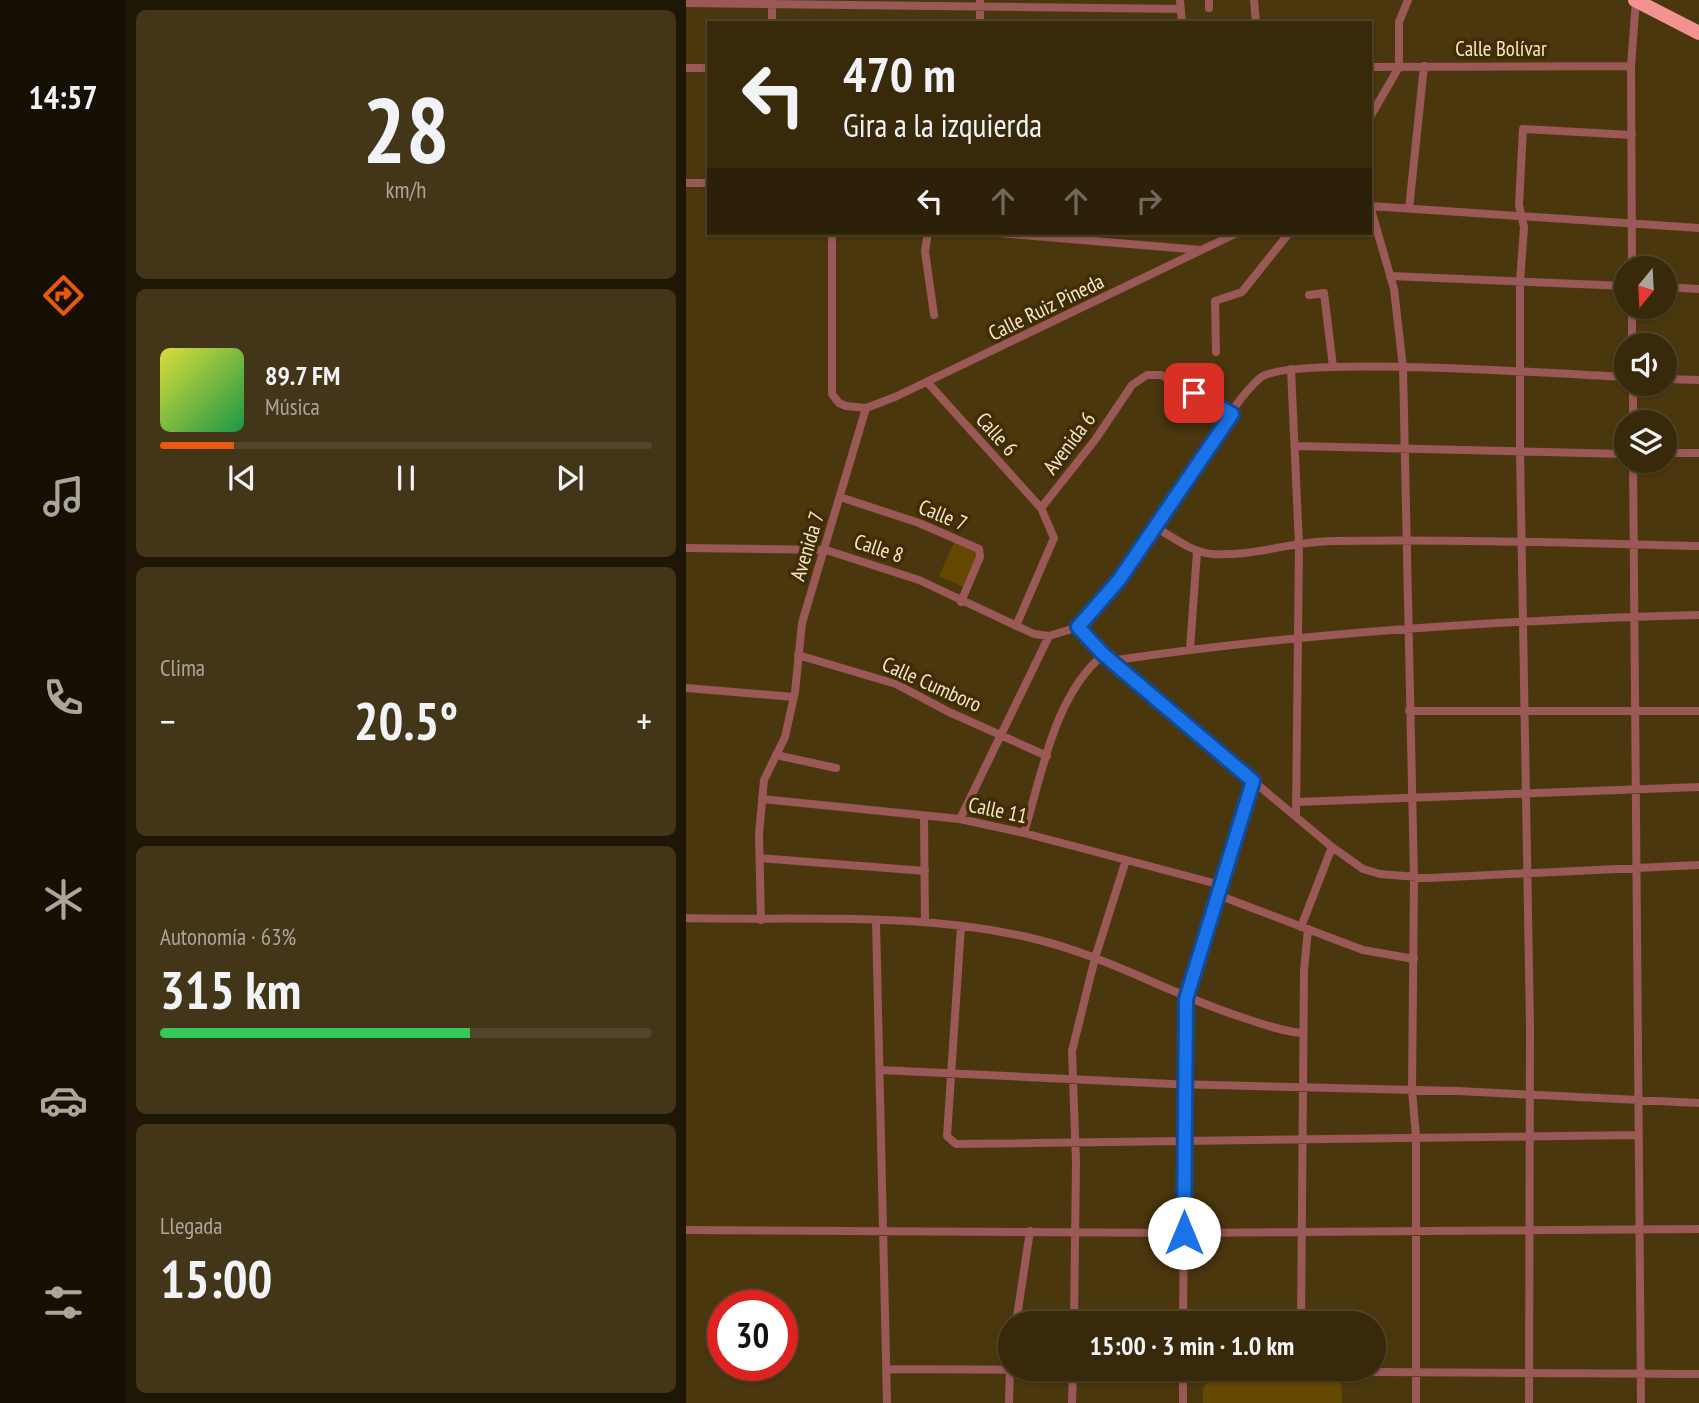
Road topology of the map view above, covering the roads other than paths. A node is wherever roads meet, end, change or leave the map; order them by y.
1 (1254, 0) edge
2 (1408, 0) edge
3 (1635, 0) edge
4 (906, 2) edge
5 (772, 3) junction
6 (686, 4) edge
7 (980, 4) edge
8 (1054, 4) edge
9 (1102, 4) edge
10 (1180, 4) edge
11 (772, 21) edge
12 (1255, 21) edge
13 (1699, 33) edge
14 (1424, 66) junction
15 (1632, 66) junction
16 (1372, 67) edge
17 (1399, 67) junction
18 (686, 68) edge
19 (707, 68) edge
20 (1373, 106) edge
21 (1632, 135) junction
22 (686, 183) edge
23 (707, 183) edge
24 (1372, 206) edge
25 (1409, 209) junction
26 (1372, 213) edge
27 (1522, 217) junction
28 (1632, 224) junction
29 (1699, 228) edge
30 (832, 235) edge
31 (928, 235) edge
32 (1034, 235) edge
33 (1127, 235) edge
34 (1233, 235) edge
35 (1287, 235) edge
36 (1052, 236) edge
37 (1126, 245) junction
38 (1202, 250) junction
39 (1632, 256) edge
40 (1390, 276) junction
41 (1520, 281) junction
42 (1614, 285) edge
43 (1677, 288) edge
44 (1699, 289) edge
45 (1309, 295) dead end
46 (934, 315) dead end
47 (1216, 352) dead end
48 (1333, 367) junction
49 (1402, 368) junction
50 (1291, 369) junction
51 (1521, 372) junction
52 (1614, 376) edge
53 (1677, 379) edge
54 (1699, 380) edge
55 (928, 383) junction
56 (866, 408) junction
57 (1232, 414) junction
58 (1296, 446) junction
59 (1404, 448) junction
60 (1520, 451) junction
61 (1677, 453) edge
62 (1699, 453) edge
63 (1614, 454) edge
64 (1633, 473) edge
65 (839, 497) junction
66 (1041, 508) junction
67 (1155, 527) junction
68 (1404, 540) junction
69 (1523, 542) junction
70 (1634, 544) junction
71 (1299, 545) junction
72 (1699, 546) edge
73 (686, 548) edge
74 (826, 550) junction
75 (1197, 552) junction
76 (961, 602) junction
77 (1699, 615) edge
78 (1634, 617) junction
79 (1521, 620) junction
80 (1016, 626) junction
81 (1078, 627) junction
82 (1408, 629) junction
83 (1049, 636) junction
84 (1300, 638) junction
85 (1190, 649) junction
86 (798, 655) junction
87 (1107, 658) junction
88 (686, 688) edge
89 (794, 697) junction
90 (1409, 711) junction
91 (1699, 711) edge
92 (1635, 712) junction
93 (1524, 713) junction
94 (1002, 736) junction
95 (776, 755) junction
96 (1047, 756) junction
97 (836, 768) dead end
98 (1253, 781) junction
99 (1699, 787) edge
100 (1635, 788) junction
101 (1526, 793) junction
102 (762, 799) junction
103 (1413, 799) junction
104 (1296, 802) junction
105 (1296, 816) junction
106 (924, 817) junction
107 (960, 819) junction
108 (1024, 833) junction
109 (1332, 848) junction
110 (760, 858) junction
111 (1126, 860) junction
112 (1699, 865) edge
113 (1636, 866) junction
114 (925, 871) junction
115 (1527, 871) junction
116 (1414, 878) junction
117 (1221, 885) junction
118 (1218, 895) junction
119 (686, 918) edge
120 (761, 920) junction
121 (876, 921) junction
122 (925, 922) junction
123 (961, 926) junction
124 (1305, 928) junction
125 (1095, 958) junction
126 (1414, 959) junction
127 (1186, 999) junction
128 (1303, 1033) junction
129 (880, 1070) junction
130 (952, 1072) junction
131 (1073, 1080) junction
132 (1185, 1085) junction
133 (1303, 1088) junction
134 (1412, 1090) junction
135 (1530, 1095) junction
136 (1638, 1100) junction
137 (1699, 1102) edge
138 (1639, 1135) junction
139 (1530, 1136) junction
140 (1416, 1137) junction
141 (1302, 1138) junction
142 (1076, 1140) junction
143 (1185, 1141) junction
144 (1640, 1229) junction
145 (1699, 1229) edge
146 (686, 1230) edge
147 (1530, 1230) junction
148 (1030, 1231) junction
149 (1076, 1231) junction
150 (1416, 1231) junction
151 (883, 1232) junction
152 (1301, 1232) junction
153 (1184, 1233) junction
154 (1018, 1311) edge
155 (1074, 1311) edge
156 (1183, 1311) edge
157 (1301, 1311) edge
158 (886, 1369) junction
159 (998, 1369) edge
160 (1386, 1371) edge
161 (1417, 1372) junction
162 (1529, 1372) junction
163 (1641, 1373) junction
164 (1699, 1374) edge
165 (1010, 1381) edge
166 (1073, 1381) edge
167 (1183, 1381) edge
168 (887, 1403) edge
169 (1009, 1403) edge
170 (1072, 1403) edge
171 (1183, 1403) edge
172 (1416, 1403) edge
173 (1530, 1403) edge
174 (1641, 1403) edge

1 - 12 street
2 - 17 street
3 - 13 highway
3 - 15 street
4 - 5 street
4 - 7 street
5 - 6 street
5 - 11 street
7 - 8 street
8 - 9 street
9 - 10 street
14 - 15 street, Calle Bolívar
14 - 17 street, Calle Bolívar
14 - 25 street
15 - 21 street
16 - 17 street, Calle Bolívar
17 - 20 street
18 - 19 street
21 - 27 street
21 - 28 street
22 - 23 street
24 - 25 street
25 - 27 street
26 - 40 street
27 - 28 street
27 - 41 street
28 - 29 street
28 - 39 street
30 - 56 street
31 - 46 street
32 - 36 street
33 - 37 street
34 - 38 street, Calle Ruiz Pineda
35 - 47 street
36 - 37 street
37 - 38 street
38 - 55 street, Calle Ruiz Pineda
40 - 41 street
40 - 49 street
41 - 42 street
41 - 51 street
43 - 44 street
45 - 48 street
48 - 49 street
48 - 50 street
49 - 51 street
49 - 59 street
50 - 57 street
50 - 58 street
51 - 52 street
51 - 60 street
53 - 54 street
55 - 56 street, Calle Ruiz Pineda
55 - 66 street, Calle 6
56 - 65 street, Avenida 7
57 - 66 street, Avenida 6
57 - 67 street
58 - 59 street
58 - 71 street
59 - 60 street
59 - 68 street
60 - 63 street
60 - 69 street
61 - 62 street
64 - 70 street
65 - 74 street, Avenida 7
65 - 76 street, Calle 7
66 - 80 street
67 - 75 street
67 - 81 street
68 - 69 street
68 - 71 street
68 - 82 street
69 - 70 street
69 - 79 street
70 - 72 street
70 - 78 street
71 - 75 street
71 - 84 street
73 - 74 street, Calle 8
74 - 76 street, Calle 8
74 - 86 street, Avenida 7
75 - 85 street
76 - 80 street, Calle 8
77 - 78 street
78 - 79 street
78 - 92 street
79 - 82 street
79 - 93 street
80 - 83 street, Calle 8
81 - 83 street
81 - 87 street
82 - 84 street
82 - 90 street
83 - 94 street
84 - 85 street
84 - 104 street
85 - 87 street
86 - 89 street, Avenida 7
86 - 94 street, Calle Cumboro
87 - 96 street
87 - 98 street
88 - 89 street
89 - 95 street, Avenida 7
90 - 93 street
90 - 103 street
91 - 92 street
92 - 93 street
92 - 100 street
93 - 101 street
94 - 96 street, Calle Cumboro
94 - 107 street
95 - 97 street
95 - 102 street, Avenida 7
96 - 108 street
98 - 105 street
98 - 117 street
99 - 100 street
100 - 101 street
100 - 113 street
101 - 103 street
101 - 115 street
102 - 106 street, Calle 11
102 - 110 street, Avenida 7
103 - 104 street
103 - 116 street
104 - 105 street
105 - 109 street
106 - 107 street, Calle 11
106 - 114 street
107 - 108 street, Calle 11
108 - 111 street, Calle 11
109 - 116 street
109 - 124 street
110 - 114 street
110 - 120 street, Avenida 7
111 - 117 street, Calle 11
111 - 125 street
112 - 113 street
113 - 115 street
113 - 136 street
114 - 122 street
115 - 116 street
115 - 135 street
116 - 126 street
117 - 118 street
118 - 124 street
118 - 127 street
119 - 120 street
120 - 121 street
121 - 122 street
121 - 129 street
122 - 123 street
123 - 125 street
123 - 130 street
124 - 126 street
124 - 128 street
125 - 127 street
125 - 131 street
126 - 134 street
127 - 128 street
127 - 132 street
128 - 133 street
129 - 130 street
129 - 151 street
130 - 131 street
130 - 142 street
131 - 132 street
131 - 142 street
132 - 133 street
132 - 143 street
133 - 134 street
133 - 141 street
134 - 135 street
134 - 140 street
135 - 136 street
135 - 139 street
136 - 137 street
136 - 138 street
138 - 139 street
138 - 144 street
139 - 140 street
139 - 147 street
140 - 141 street
140 - 150 street
141 - 143 street
141 - 152 street
142 - 143 street
142 - 149 street
143 - 153 street
144 - 145 street
144 - 147 street
144 - 163 street
146 - 151 street
147 - 150 street
147 - 162 street
148 - 149 street
148 - 151 street
148 - 154 street
149 - 153 street
149 - 155 street
150 - 152 street
150 - 161 street
151 - 158 street
152 - 153 street
152 - 157 street
153 - 156 street
158 - 159 street
158 - 168 street
160 - 161 street
161 - 162 street
161 - 172 street
162 - 163 street
162 - 173 street
163 - 164 street
163 - 174 street
165 - 169 street
166 - 170 street
167 - 171 street

